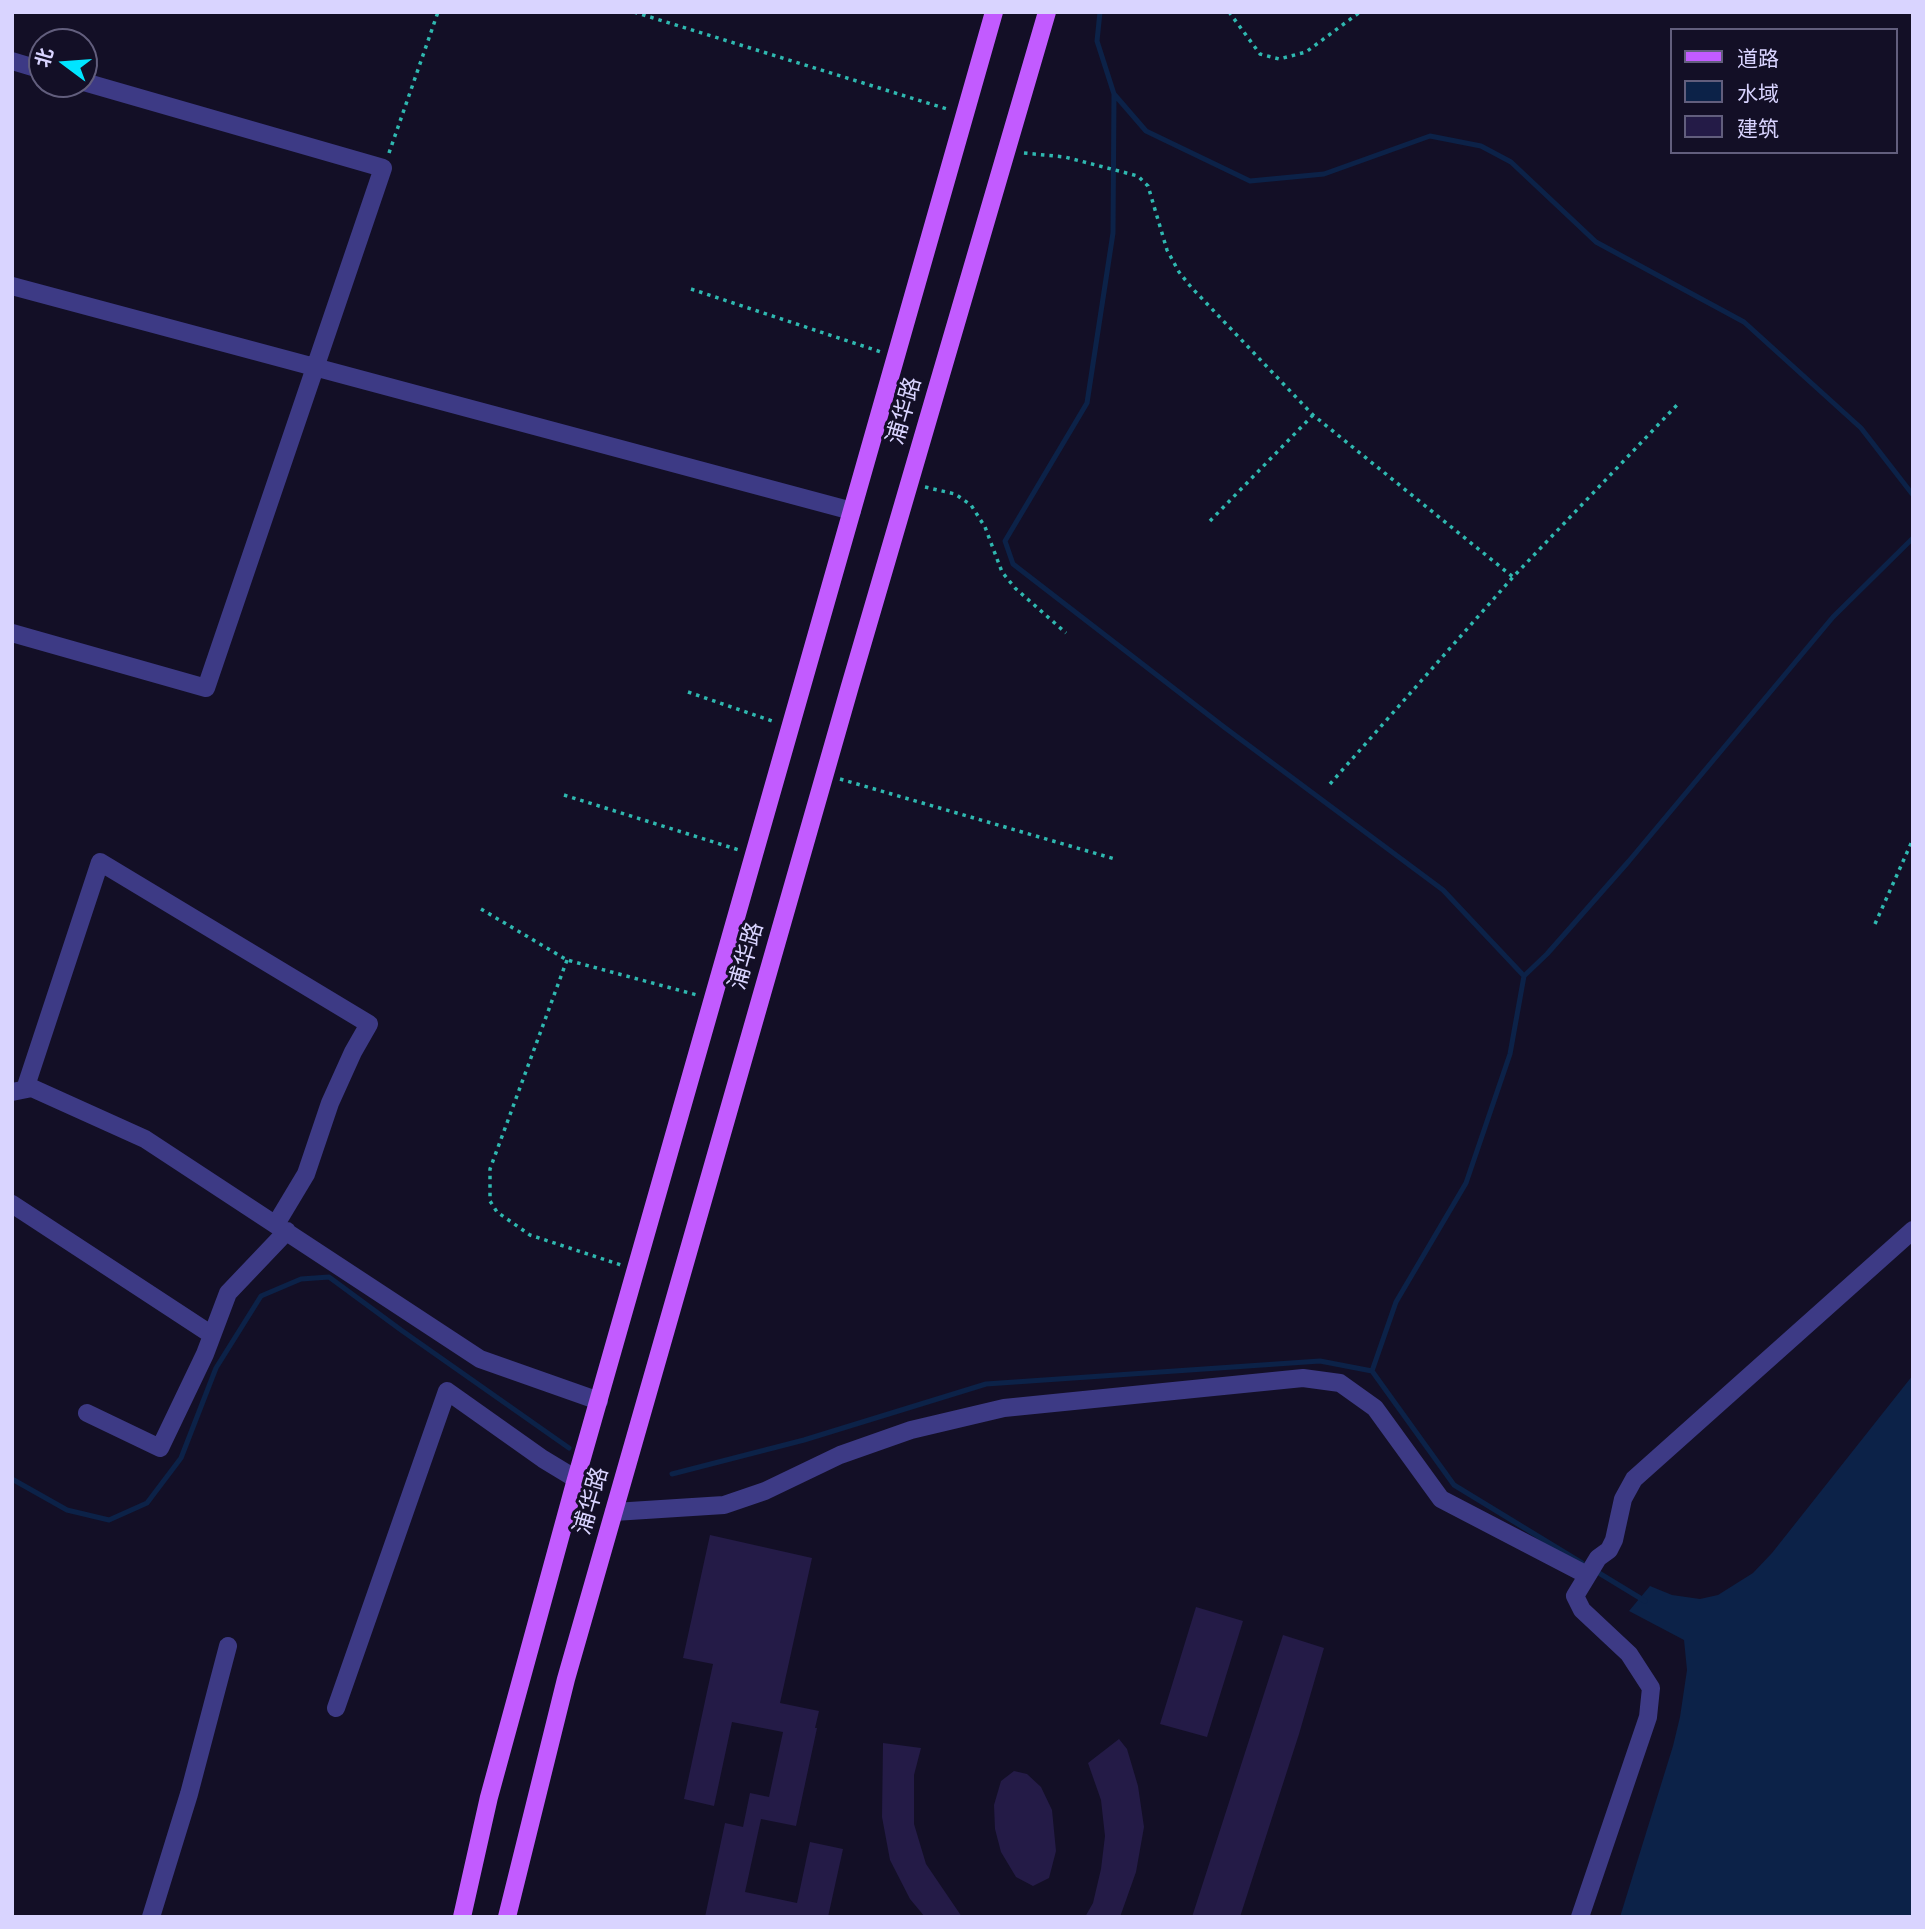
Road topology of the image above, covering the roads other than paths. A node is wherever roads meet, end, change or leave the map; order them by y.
1 (994, 12) edge
2 (1046, 12) edge
3 (98, 86) edge
4 (12, 286) edge
5 (852, 511) junction
6 (12, 633) edge
7 (19, 1090) edge
8 (12, 1204) edge
9 (282, 1227) junction
10 (1913, 1230) edge
11 (212, 1335) junction
12 (599, 1401) junction
13 (87, 1413) dead end
14 (578, 1472) junction
15 (614, 1512) junction
16 (1587, 1575) junction
17 (228, 1646) dead end
18 (336, 1708) dead end
19 (151, 1917) edge
20 (462, 1917) edge
21 (507, 1917) edge
22 (1580, 1917) edge

1 - 5 main road, 浦华路
2 - 15 main road, 浦华路
3 - 6 street
4 - 5 street
5 - 12 main road, 浦华路
7 - 9 street
7 - 9 street
8 - 11 street
9 - 11 street
9 - 12 street
10 - 16 street
11 - 13 street
12 - 14 main road, 浦华路
14 - 18 street
14 - 20 main road, 浦华路
15 - 16 street
15 - 21 main road, 浦华路
16 - 22 street
17 - 19 street

